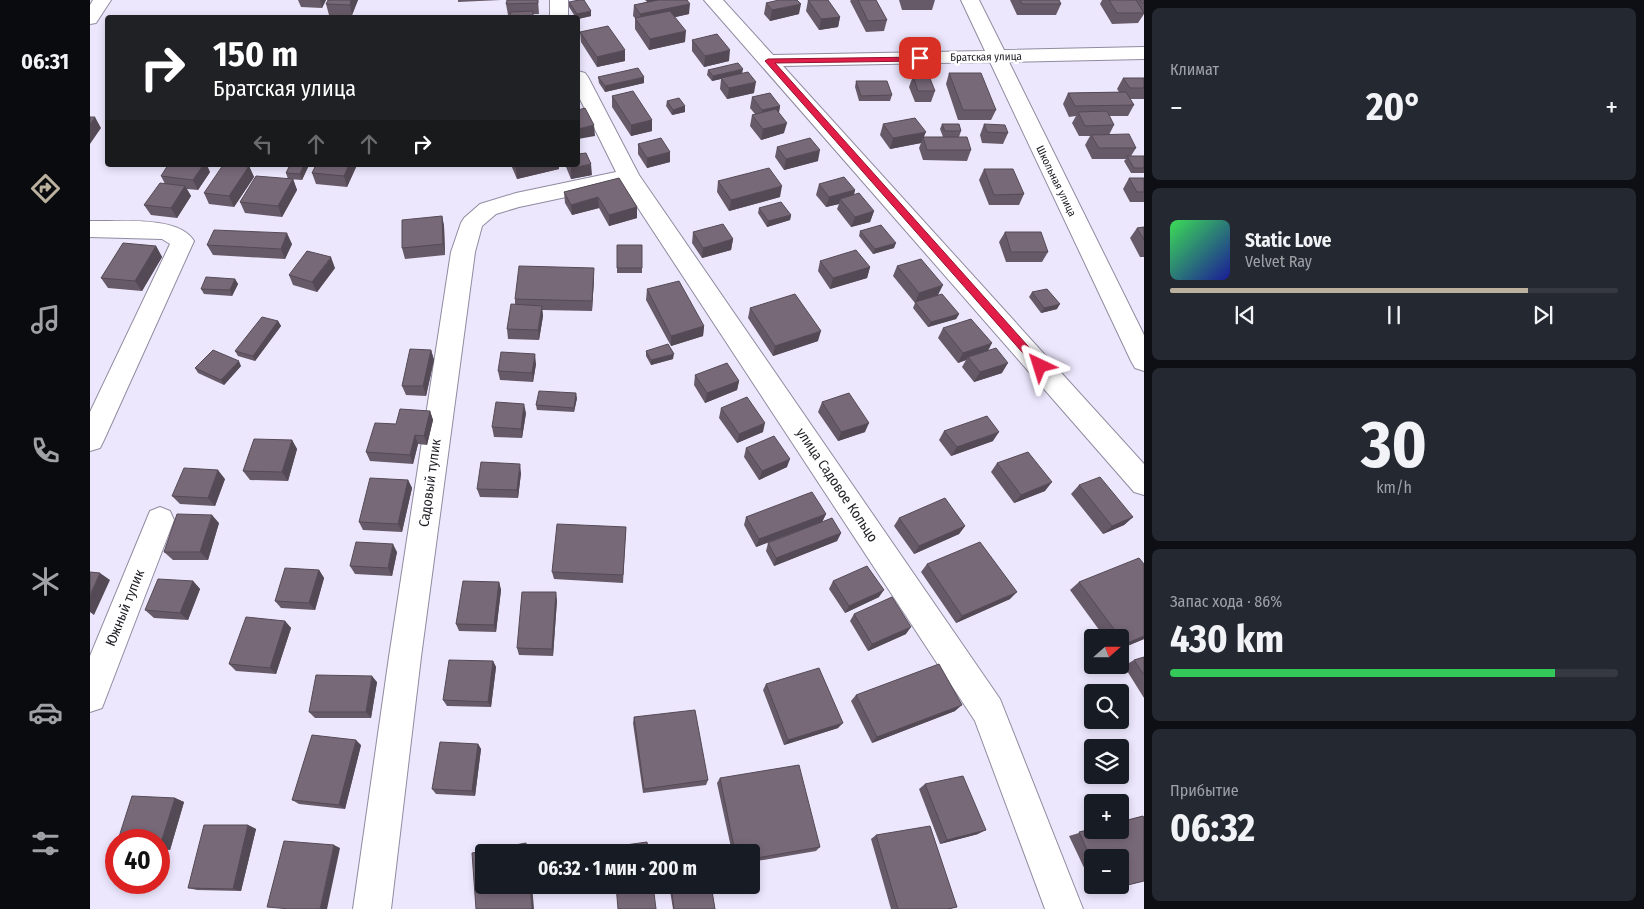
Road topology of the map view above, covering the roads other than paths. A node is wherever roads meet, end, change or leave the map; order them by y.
1 (102, 0) edge
2 (559, 0) edge
3 (713, 0) edge
4 (970, 0) edge
5 (559, 15) edge
6 (96, 20) edge
7 (1144, 53) edge
8 (996, 57) junction
9 (768, 61) junction
10 (580, 81) edge
11 (629, 177) junction
12 (90, 229) edge
13 (1144, 360) edge
14 (90, 440) edge
15 (1144, 483) edge
16 (160, 520) dead end
17 (90, 696) edge
18 (372, 909) edge
19 (1064, 909) edge

1 - 6 street
2 - 5 street
3 - 9 street
4 - 8 street, Школьная улица
7 - 8 street, Братская улица
8 - 9 street, Братская улица
8 - 13 street, Школьная улица
9 - 15 street
10 - 11 street, улица Садовое Кольцо
11 - 18 street, Садовый тупик
11 - 19 street, улица Садовое Кольцо
12 - 14 street
16 - 17 street, Южный тупик

